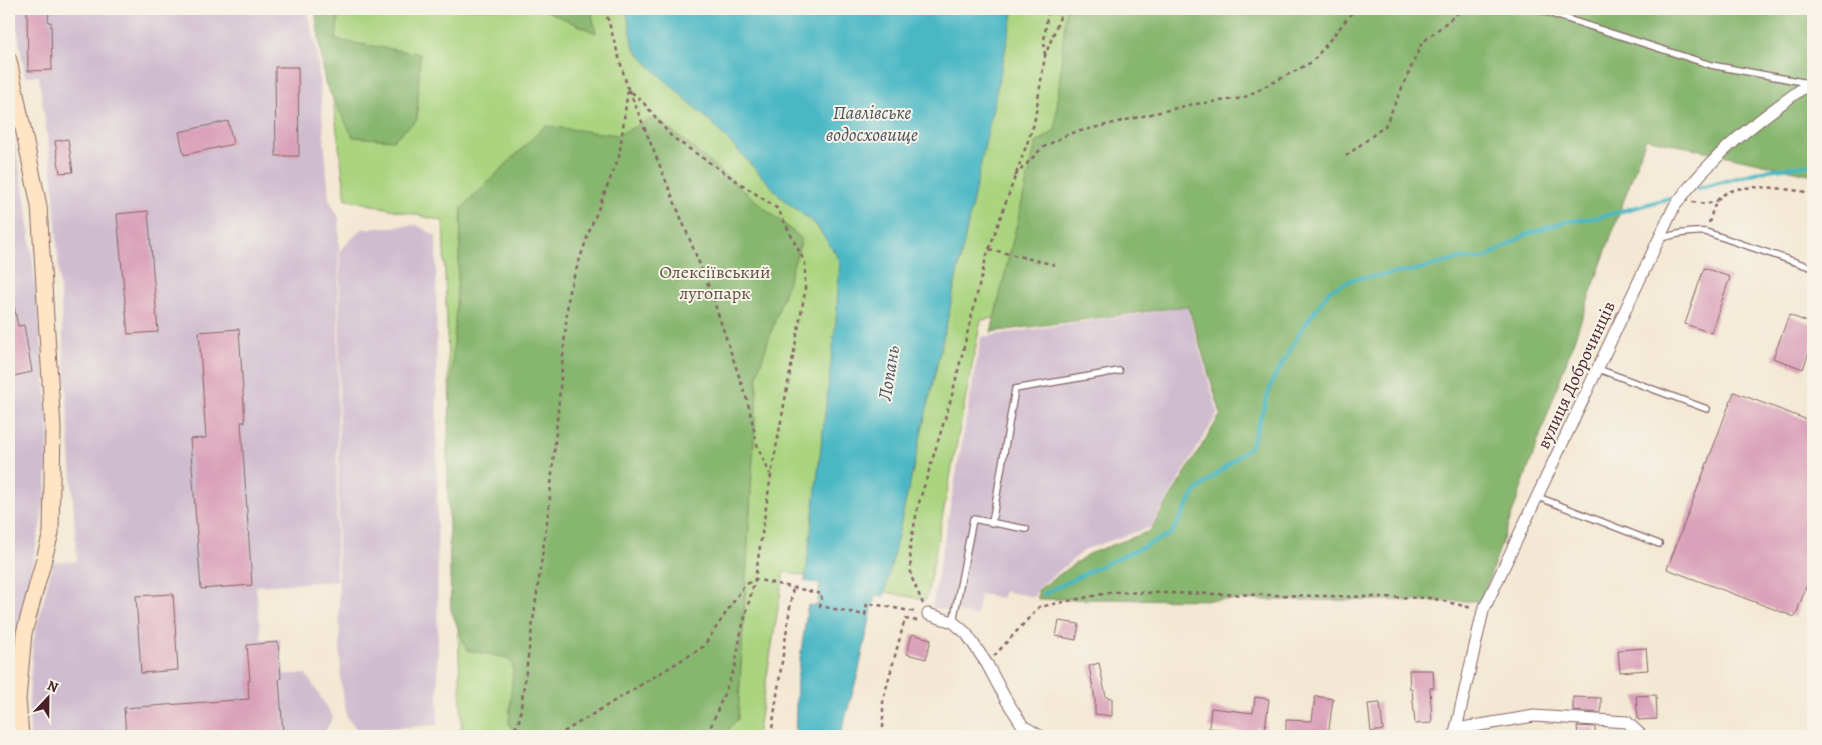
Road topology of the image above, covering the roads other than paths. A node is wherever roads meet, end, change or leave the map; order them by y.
1 (1536, 9) edge
2 (9, 60) edge
3 (1812, 83) edge
4 (1659, 239) junction
5 (1813, 268) edge
6 (1598, 369) junction
7 (1119, 371) dead end
8 (1707, 409) dead end
9 (1538, 497) junction
10 (992, 523) junction
11 (1026, 529) dead end
12 (1660, 544) dead end
13 (928, 614) road end
14 (952, 622) junction
15 (1456, 733) edge
16 (20, 736) edge
17 (1040, 736) edge
18 (1642, 736) edge

1 - 3 lane
2 - 16 street
3 - 4 street, вулиця Доброчинців
4 - 5 lane
4 - 6 street, вулиця Доброчинців
6 - 8 lane
6 - 9 street, вулиця Доброчинців
7 - 10 lane
9 - 12 lane
9 - 15 street, вулиця Доброчинців
10 - 11 lane
10 - 14 lane
13 - 14 street
14 - 17 street
15 - 18 street

